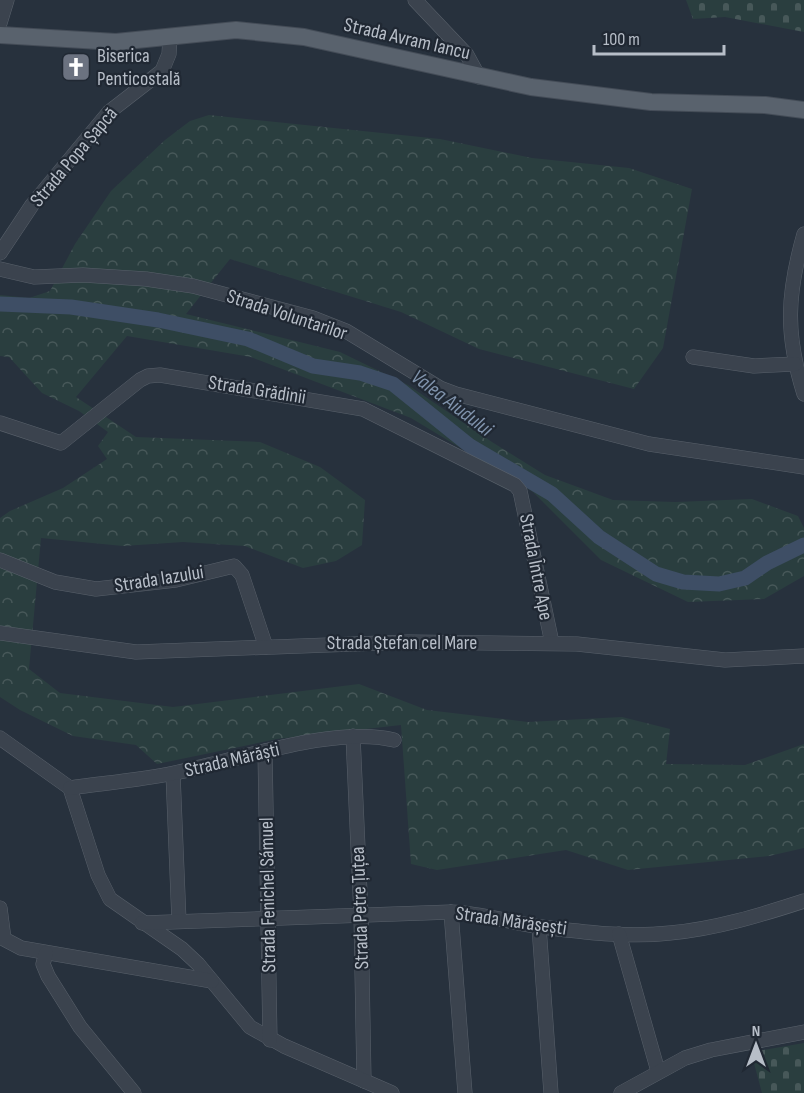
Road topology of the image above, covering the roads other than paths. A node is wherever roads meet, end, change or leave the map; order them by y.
1 (7, 0) edge
2 (415, 0) edge
3 (0, 23) edge
4 (0, 35) edge
5 (170, 38) junction
6 (479, 77) junction
7 (804, 110) edge
8 (804, 234) edge
9 (0, 253) edge
10 (0, 269) edge
11 (693, 357) dead end
12 (795, 364) junction
13 (804, 394) edge
14 (0, 423) edge
15 (804, 467) edge
16 (520, 491) joint
17 (0, 560) edge
18 (0, 633) edge
19 (552, 643) junction
20 (266, 647) junction
21 (804, 656) edge
22 (353, 736) junction
23 (0, 738) edge
24 (394, 740) dead end
25 (265, 751) junction
26 (173, 774) junction
27 (70, 788) junction
28 (804, 901) edge
29 (0, 908) edge
30 (451, 912) junction
31 (361, 915) junction
32 (269, 918) junction
33 (179, 921) junction
34 (142, 923) junction
35 (539, 927) junction
36 (619, 934) junction
37 (46, 953) junction
38 (212, 981) junction
39 (804, 1032) edge
40 (270, 1040) junction
41 (658, 1071) junction
42 (364, 1081) junction
43 (134, 1093) edge
44 (392, 1093) edge
45 (465, 1093) edge
46 (551, 1093) edge
47 (621, 1093) edge

1 - 3 street
2 - 6 street
4 - 5 main road, Strada Avram Iancu
5 - 6 main road, Strada Avram Iancu
5 - 9 street, Strada Popa Șapcă
6 - 7 main road, Strada Avram Iancu
8 - 12 street
10 - 15 street, Strada Voluntarilor
11 - 12 street
12 - 13 street
14 - 16 street, Strada Grădinii
16 - 19 street, Strada Între Ape
17 - 20 street, Strada Iazului
18 - 20 street, Strada Ștefan cel Mare
19 - 20 street, Strada Ștefan cel Mare
19 - 21 street, Strada Ștefan cel Mare
22 - 24 street, Strada Mărăști
22 - 25 street, Strada Mărăști
22 - 31 street, Strada Petre Țuțea
23 - 27 street
25 - 26 street, Strada Mărăști
25 - 32 street, Strada Fenichel Sámuel
26 - 27 street, Strada Mărăști
26 - 33 street
27 - 34 street
28 - 36 street, Strada Mărășești
29 - 37 street
30 - 31 street, Strada Mărășești
30 - 35 street, Strada Mărășești
30 - 45 street
31 - 32 street, Strada Mărășești
31 - 42 street, Strada Petre Țuțea
32 - 33 street, Strada Mărășești
32 - 40 street, Strada Fenichel Sámuel
33 - 34 street, Strada Mărășești
34 - 38 street
35 - 36 street, Strada Mărășești
35 - 46 street
36 - 41 street
37 - 38 street
37 - 43 street
38 - 40 street
39 - 41 street
40 - 42 street
41 - 47 street
42 - 44 street

